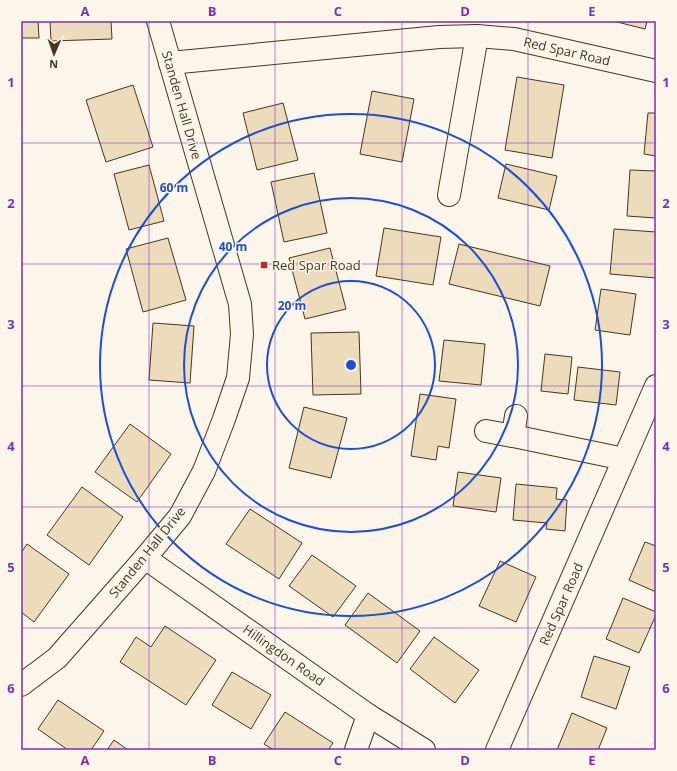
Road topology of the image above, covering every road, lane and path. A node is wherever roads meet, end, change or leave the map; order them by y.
1 (158, 21) edge
2 (477, 36) junction
3 (170, 63) junction
4 (656, 71) edge
5 (449, 195) dead end
6 (656, 386) edge
7 (486, 431) dead end
8 (624, 459) junction
9 (145, 558) junction
10 (21, 685) edge
11 (368, 714) junction
12 (356, 750) edge
13 (424, 750) edge
14 (497, 750) edge

1 - 3 street, Standen Hall Drive
2 - 3 street, Red Spar Road
2 - 4 street, Red Spar Road
2 - 5 street
3 - 9 street, Standen Hall Drive
6 - 8 street, Red Spar Road
7 - 8 street
8 - 14 street, Red Spar Road
9 - 10 street, Standen Hall Drive
9 - 11 street, Hillingdon Road
11 - 12 street
11 - 13 street, Hillingdon Road

